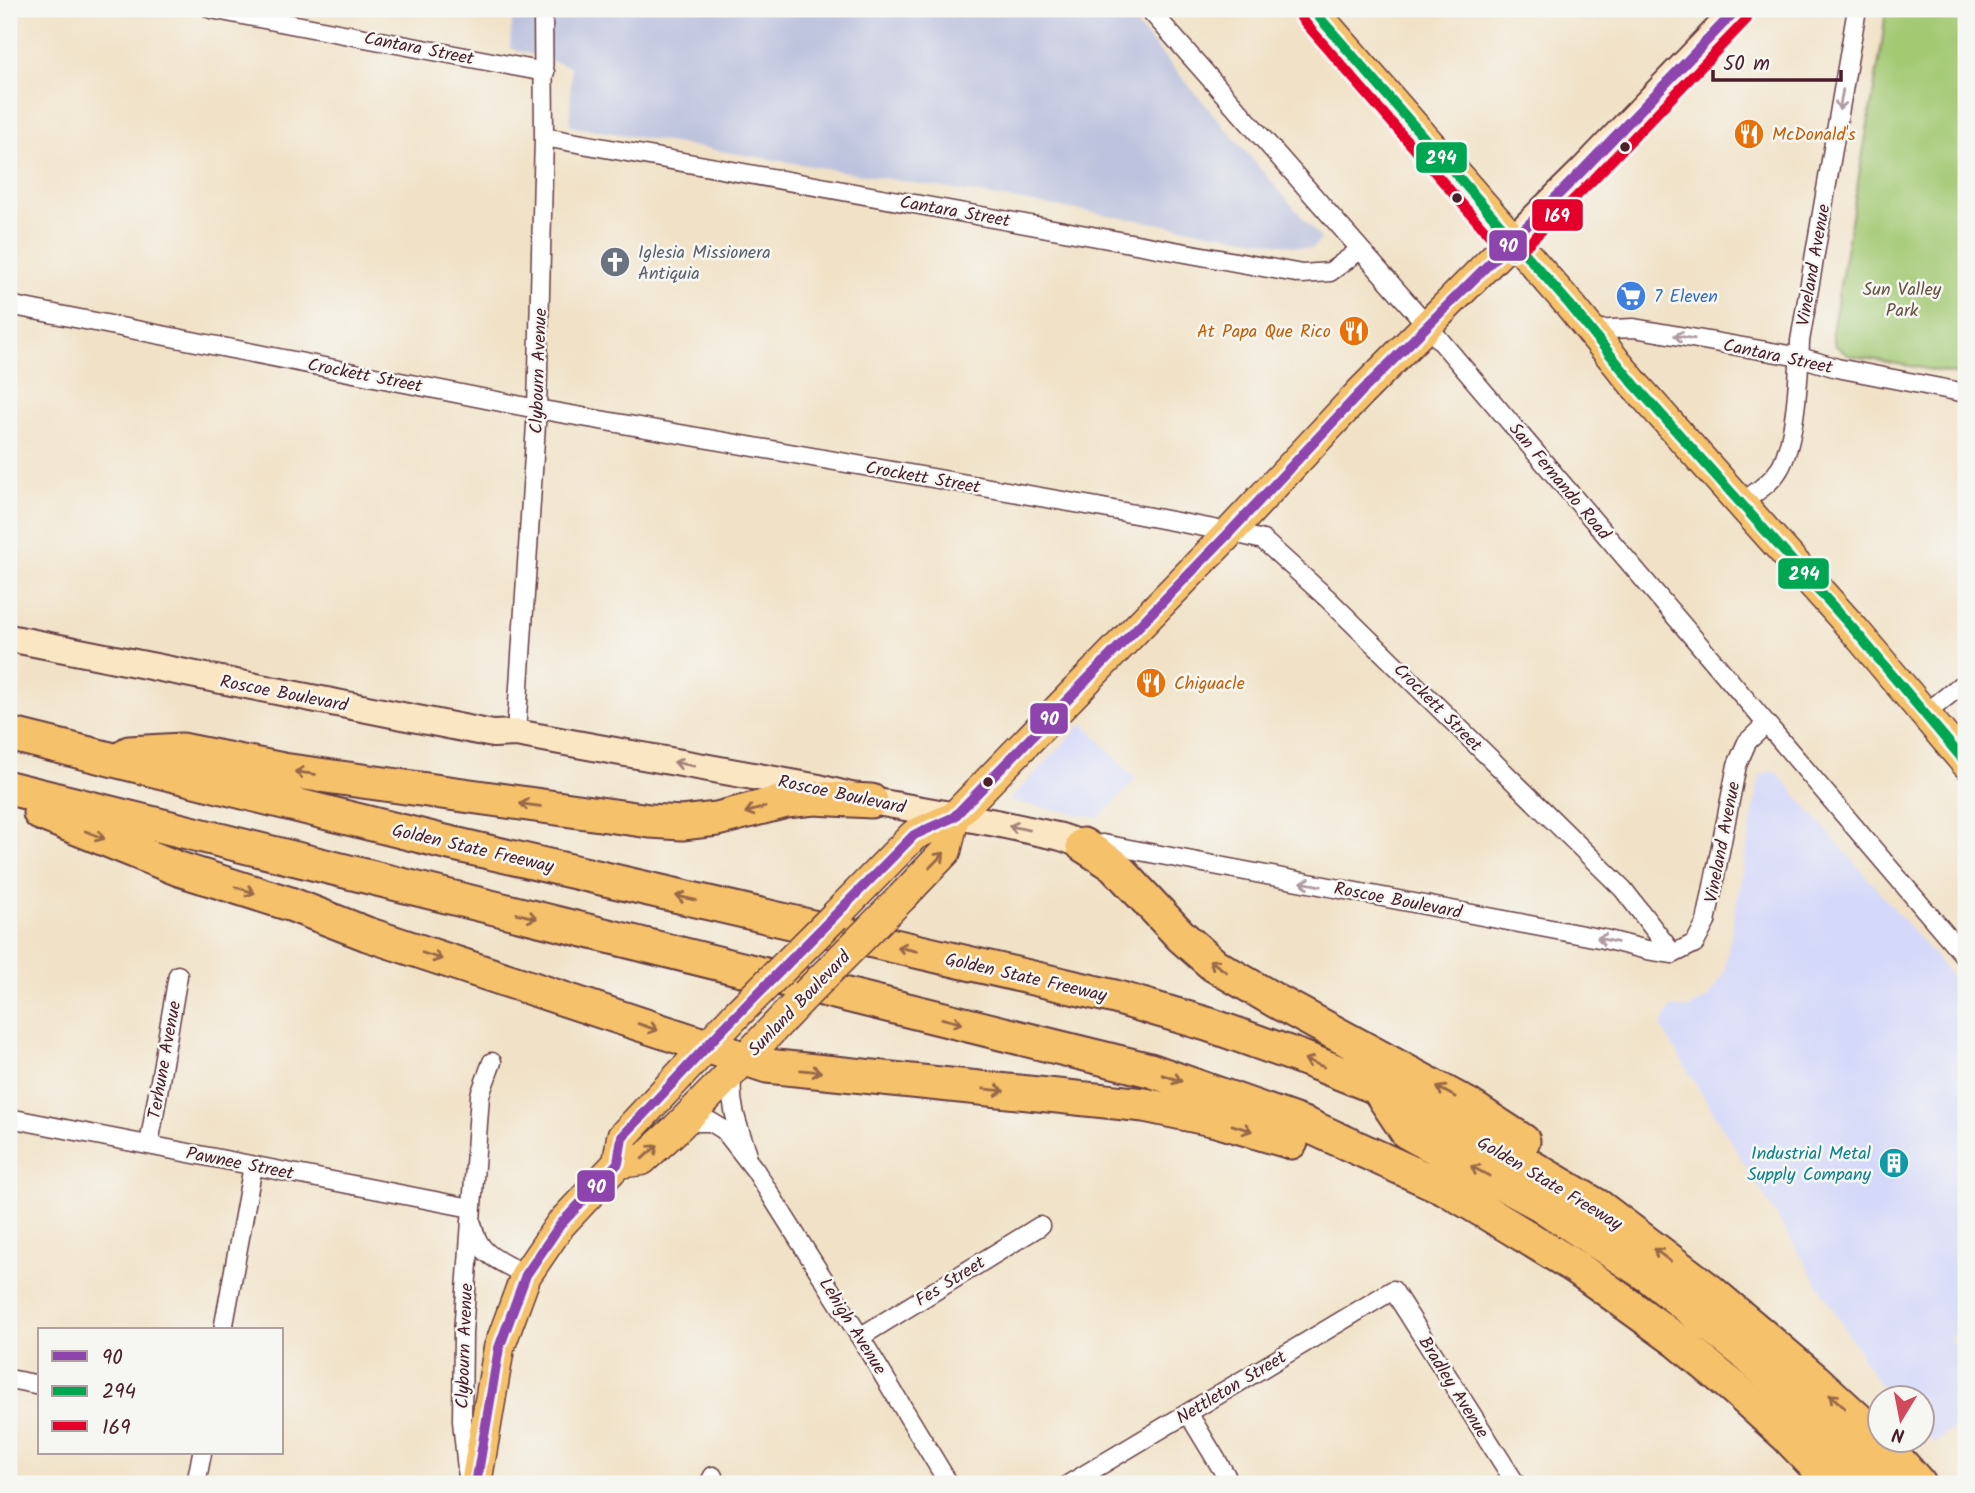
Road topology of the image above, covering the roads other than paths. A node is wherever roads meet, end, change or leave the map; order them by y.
1 (211, 9) edge
2 (543, 9) edge
3 (1149, 9) edge
4 (1312, 9) edge
5 (1737, 9) edge
6 (1857, 9) edge
7 (545, 72) junction
8 (544, 137) junction
9 (1512, 240) junction
10 (1360, 250) junction
11 (9, 305) edge
12 (1427, 325) junction
13 (1589, 330) junction
14 (1800, 357) junction
15 (1966, 393) edge
16 (537, 409) junction
17 (1741, 503) junction
18 (1230, 532) junction
19 (9, 638) edge
20 (1966, 681) edge
21 (1925, 714) junction
22 (1766, 724) junction
23 (516, 733) junction
24 (9, 734) edge
25 (9, 752) edge
26 (94, 755) junction
27 (1966, 763) edge
28 (9, 766) edge
29 (9, 788) edge
30 (9, 800) edge
31 (871, 801) junction
32 (954, 817) junction
33 (441, 841) junction
34 (1083, 845) junction
35 (624, 940) junction
36 (1673, 954) junction
37 (1966, 958) edge
38 (178, 975) dead end
39 (706, 1047) junction
40 (492, 1062) dead end
41 (739, 1065) junction
42 (1378, 1088) junction
43 (9, 1118) edge
44 (676, 1129) junction
45 (149, 1145) junction
46 (618, 1163) junction
47 (253, 1166) junction
48 (755, 1170) junction
49 (1456, 1195) junction
50 (471, 1208) junction
51 (1598, 1208) junction
52 (1040, 1226) dead end
53 (526, 1275) junction
54 (1393, 1290) joint
55 (223, 1328) edge
56 (860, 1337) junction
57 (9, 1379) edge
58 (38, 1385) edge
59 (1188, 1413) junction
60 (202, 1454) edge
61 (196, 1484) edge
62 (469, 1484) edge
63 (476, 1484) edge
64 (949, 1484) edge
65 (1069, 1484) edge
66 (1231, 1484) edge
67 (1516, 1484) edge
68 (1833, 1484) edge
69 (1860, 1484) edge
70 (1878, 1484) edge
71 (1919, 1484) edge

1 - 7 street, Cantara Street
2 - 7 street, Clybourn Avenue
3 - 10 street, San Fernando Road
4 - 9 main road
5 - 9 main road, Sunland Boulevard
6 -> 14 street, Vineland Avenue
7 - 8 street, Clybourn Avenue
8 - 10 street, Cantara Street
8 - 16 street, Clybourn Avenue
9 - 12 main road, Sunland Boulevard
9 - 13 main road
10 - 12 street, San Fernando Road
11 - 16 street, Crockett Street
12 - 18 main road, Sunland Boulevard
12 - 22 street, San Fernando Road
14 -> 13 street, Cantara Street
13 - 17 main road
14 - 15 street, Cantara Street
14 - 17 street, Vineland Avenue
16 - 18 street, Crockett Street
16 - 23 street, Clybourn Avenue
17 - 21 main road
18 - 32 main road, Sunland Boulevard
18 - 36 street, Crockett Street
19 - 23 main road, Roscoe Boulevard
20 - 21 street
21 - 27 main road
22 - 36 street, Vineland Avenue
22 - 37 street, San Fernando Road
31 -> 23 main road, Roscoe Boulevard
24 - 26 highway, Golden State Freeway
25 - 33 highway
31 -> 26 highway
26 - 33 highway, Golden State Freeway
28 - 35 highway
29 -> 35 highway
30 -> 39 highway
31 - 32 main road, Roscoe Boulevard
34 -> 32 main road, Roscoe Boulevard
32 - 39 main road, Sunland Boulevard, bridge
41 -> 32 main road, Sunland Boulevard, bridge
42 -> 33 highway, Golden State Freeway
36 -> 34 street, Roscoe Boulevard
51 -> 34 highway
35 -> 49 highway
38 - 45 street, Terhune Avenue
39 - 41 highway
39 - 46 main road, Sunland Boulevard
40 - 50 street, Clybourn Avenue
41 - 44 main road, Sunland Boulevard
41 - 48 street, Lehigh Avenue
41 -> 49 highway
42 - 51 highway, Golden State Freeway
70 -> 42 highway
43 - 45 street, Pawnee Street
46 -> 44 main road, Sunland Boulevard
44 - 48 street, Lehigh Avenue
45 - 47 street, Pawnee Street
46 - 53 main road, Sunland Boulevard
47 - 50 street, Pawnee Street
47 - 55 street
48 - 56 street, Lehigh Avenue
49 - 68 highway
49 - 69 highway
50 - 53 street, Clybourn Avenue
50 - 62 street, Clybourn Avenue
71 -> 51 highway, Golden State Freeway
52 - 56 street, Fes Street
53 - 63 main road, Sunland Boulevard
54 - 59 street, Nettleton Street
54 - 67 street, Bradley Avenue
56 - 64 street, Lehigh Avenue
57 - 58 street
59 - 65 street, Nettleton Street
59 - 66 street
60 - 61 street

